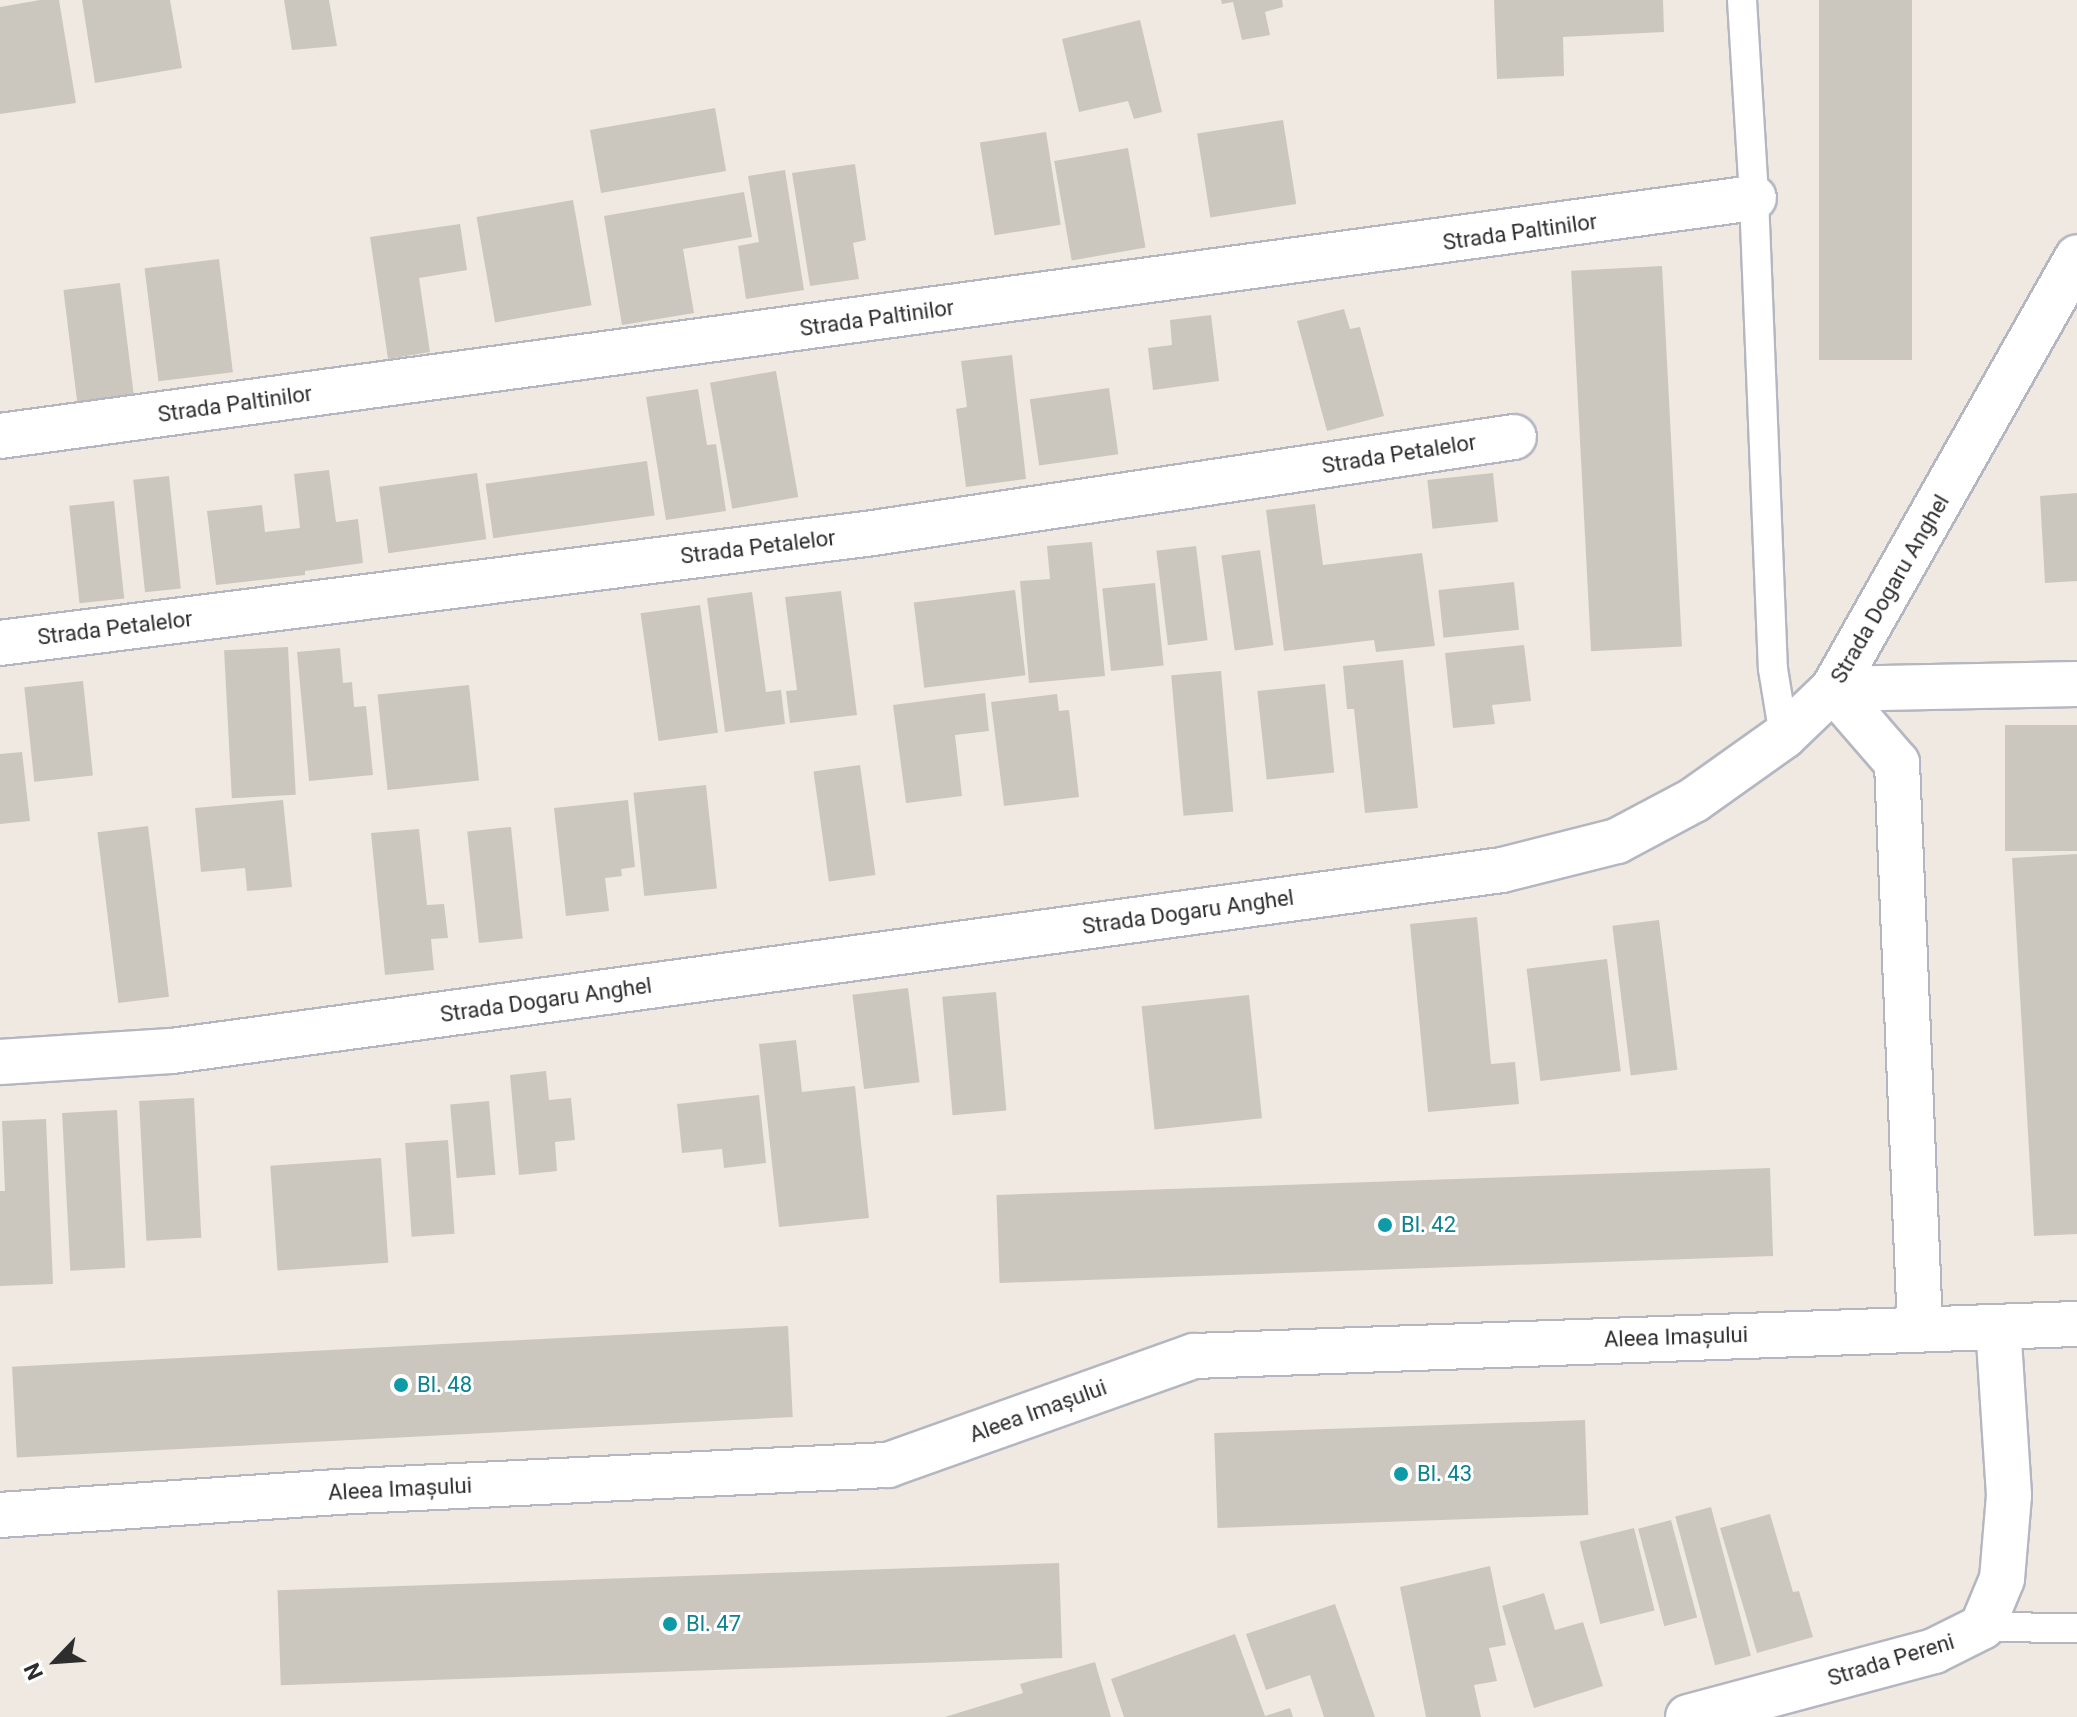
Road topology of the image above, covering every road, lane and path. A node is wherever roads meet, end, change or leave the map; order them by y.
1 (1742, 0) edge
2 (1754, 198) junction
3 (2077, 257) edge
4 (0, 436) edge
5 (1514, 437) dead end
6 (0, 643) edge
7 (2077, 684) edge
8 (1833, 689) junction
9 (1784, 736) junction
10 (0, 1062) edge
11 (2077, 1324) edge
12 (1998, 1327) junction
13 (1920, 1328) junction
14 (0, 1515) edge
15 (1982, 1627) junction
16 (2077, 1628) edge
17 (1688, 1717) edge

1 - 2 lane
2 - 4 street, Strada Paltinilor
2 - 9 lane
3 - 8 street, Strada Dogaru Anghel
5 - 6 street, Strada Petalelor
7 - 8 street
8 - 9 street, Strada Dogaru Anghel
8 - 13 street
9 - 10 street, Strada Dogaru Anghel
11 - 12 street, Aleea Imașului
12 - 13 street, Aleea Imașului
12 - 15 street, Strada Pereni
13 - 14 street, Aleea Imașului
15 - 16 lane
15 - 17 street, Strada Pereni

